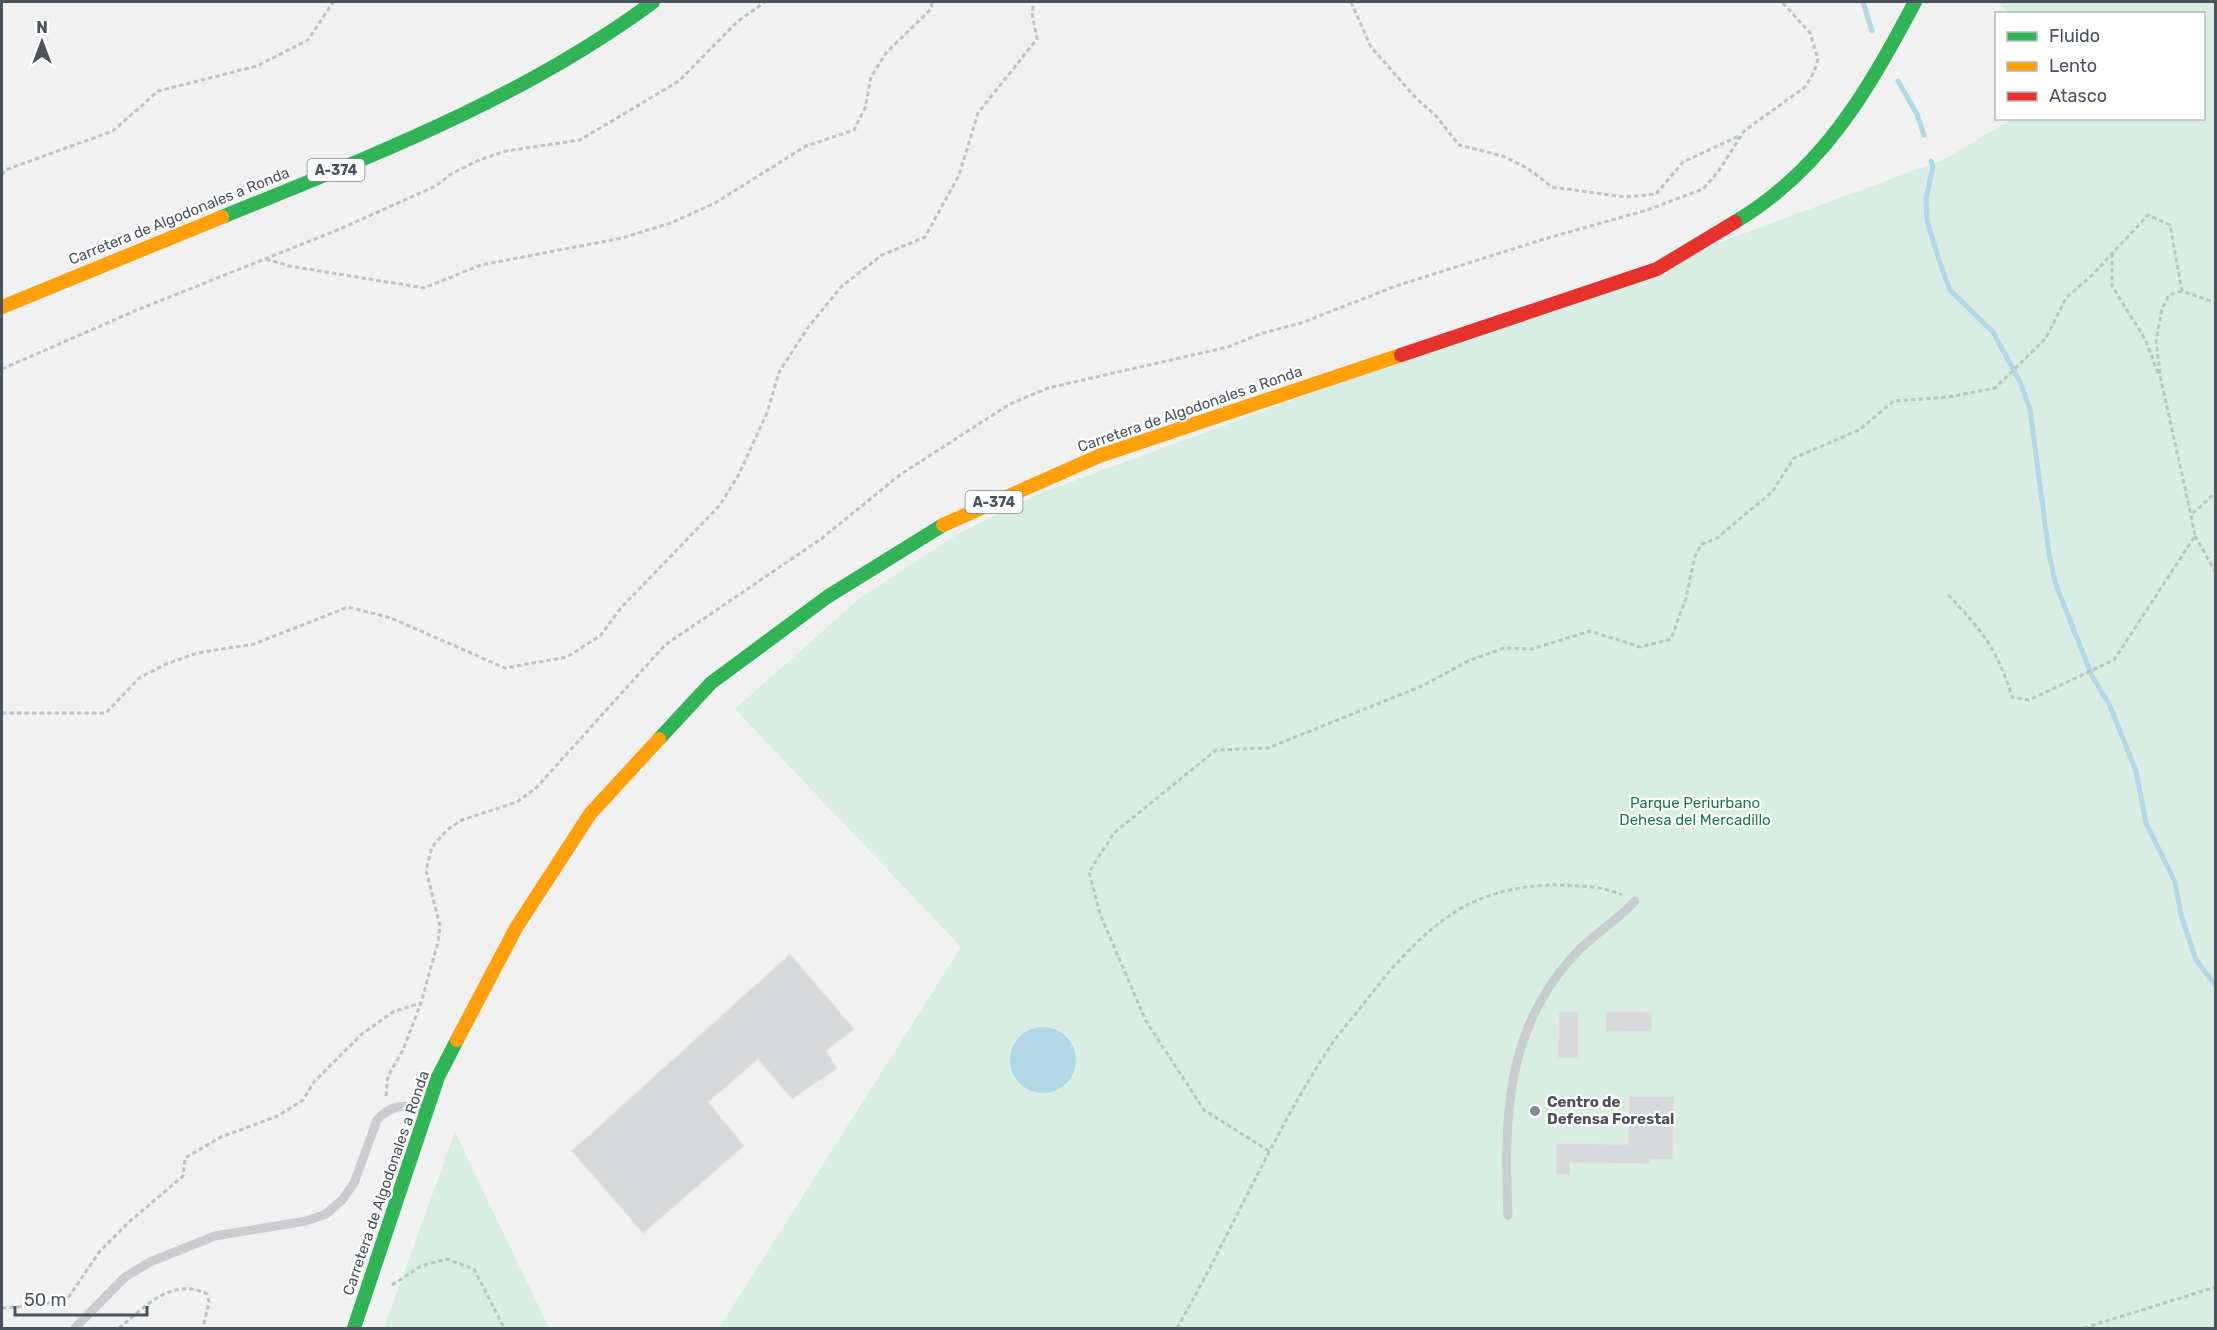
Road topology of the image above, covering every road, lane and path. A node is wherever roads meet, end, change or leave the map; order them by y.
1 (333, 2) edge
2 (653, 2) edge
3 (765, 2) edge
4 (932, 2) edge
5 (1034, 2) edge
6 (1351, 2) edge
7 (1915, 2) edge
8 (1741, 136) dead end
9 (2, 175) edge
10 (2112, 253) junction
11 (265, 259) junction
12 (2181, 291) junction
13 (2216, 303) edge
14 (2, 307) edge
15 (2, 369) edge
16 (2161, 380) junction
17 (2216, 492) edge
18 (2191, 515) junction
19 (2195, 536) junction
20 (2216, 573) edge
21 (1948, 595) dead end
22 (2, 713) edge
23 (1635, 901) joint
24 (422, 1003) dead end
25 (427, 1111) junction
26 (1269, 1151) junction
27 (1508, 1215) dead end
28 (369, 1284) junction
29 (2216, 1287) edge
30 (2, 1308) edge
31 (75, 1329) edge
32 (119, 1329) edge
33 (203, 1329) edge
34 (354, 1329) edge
35 (504, 1329) edge
36 (1177, 1329) edge
37 (2084, 1329) edge

1 - 9 path
2 - 14 main road, Carretera de Algodonales a Ronda / A-374
3 - 11 path
4 - 11 path
5 - 22 path
6 - 8 path
7 - 25 main road, Carretera de Algodonales a Ronda / A-374
10 - 12 path
10 - 16 path
10 - 26 path
11 - 15 path
12 - 13 path
12 - 16 path
16 - 18 path
17 - 18 path
18 - 19 path
19 - 20 path
19 - 21 path
23 - 26 path
23 - 27 lane
24 - 30 path
25 - 28 main road, Carretera de Algodonales a Ronda / A-374
25 - 31 lane
26 - 36 path
28 - 34 main road, Carretera de Algodonales a Ronda / A-374
28 - 35 path
29 - 37 path
32 - 33 path

